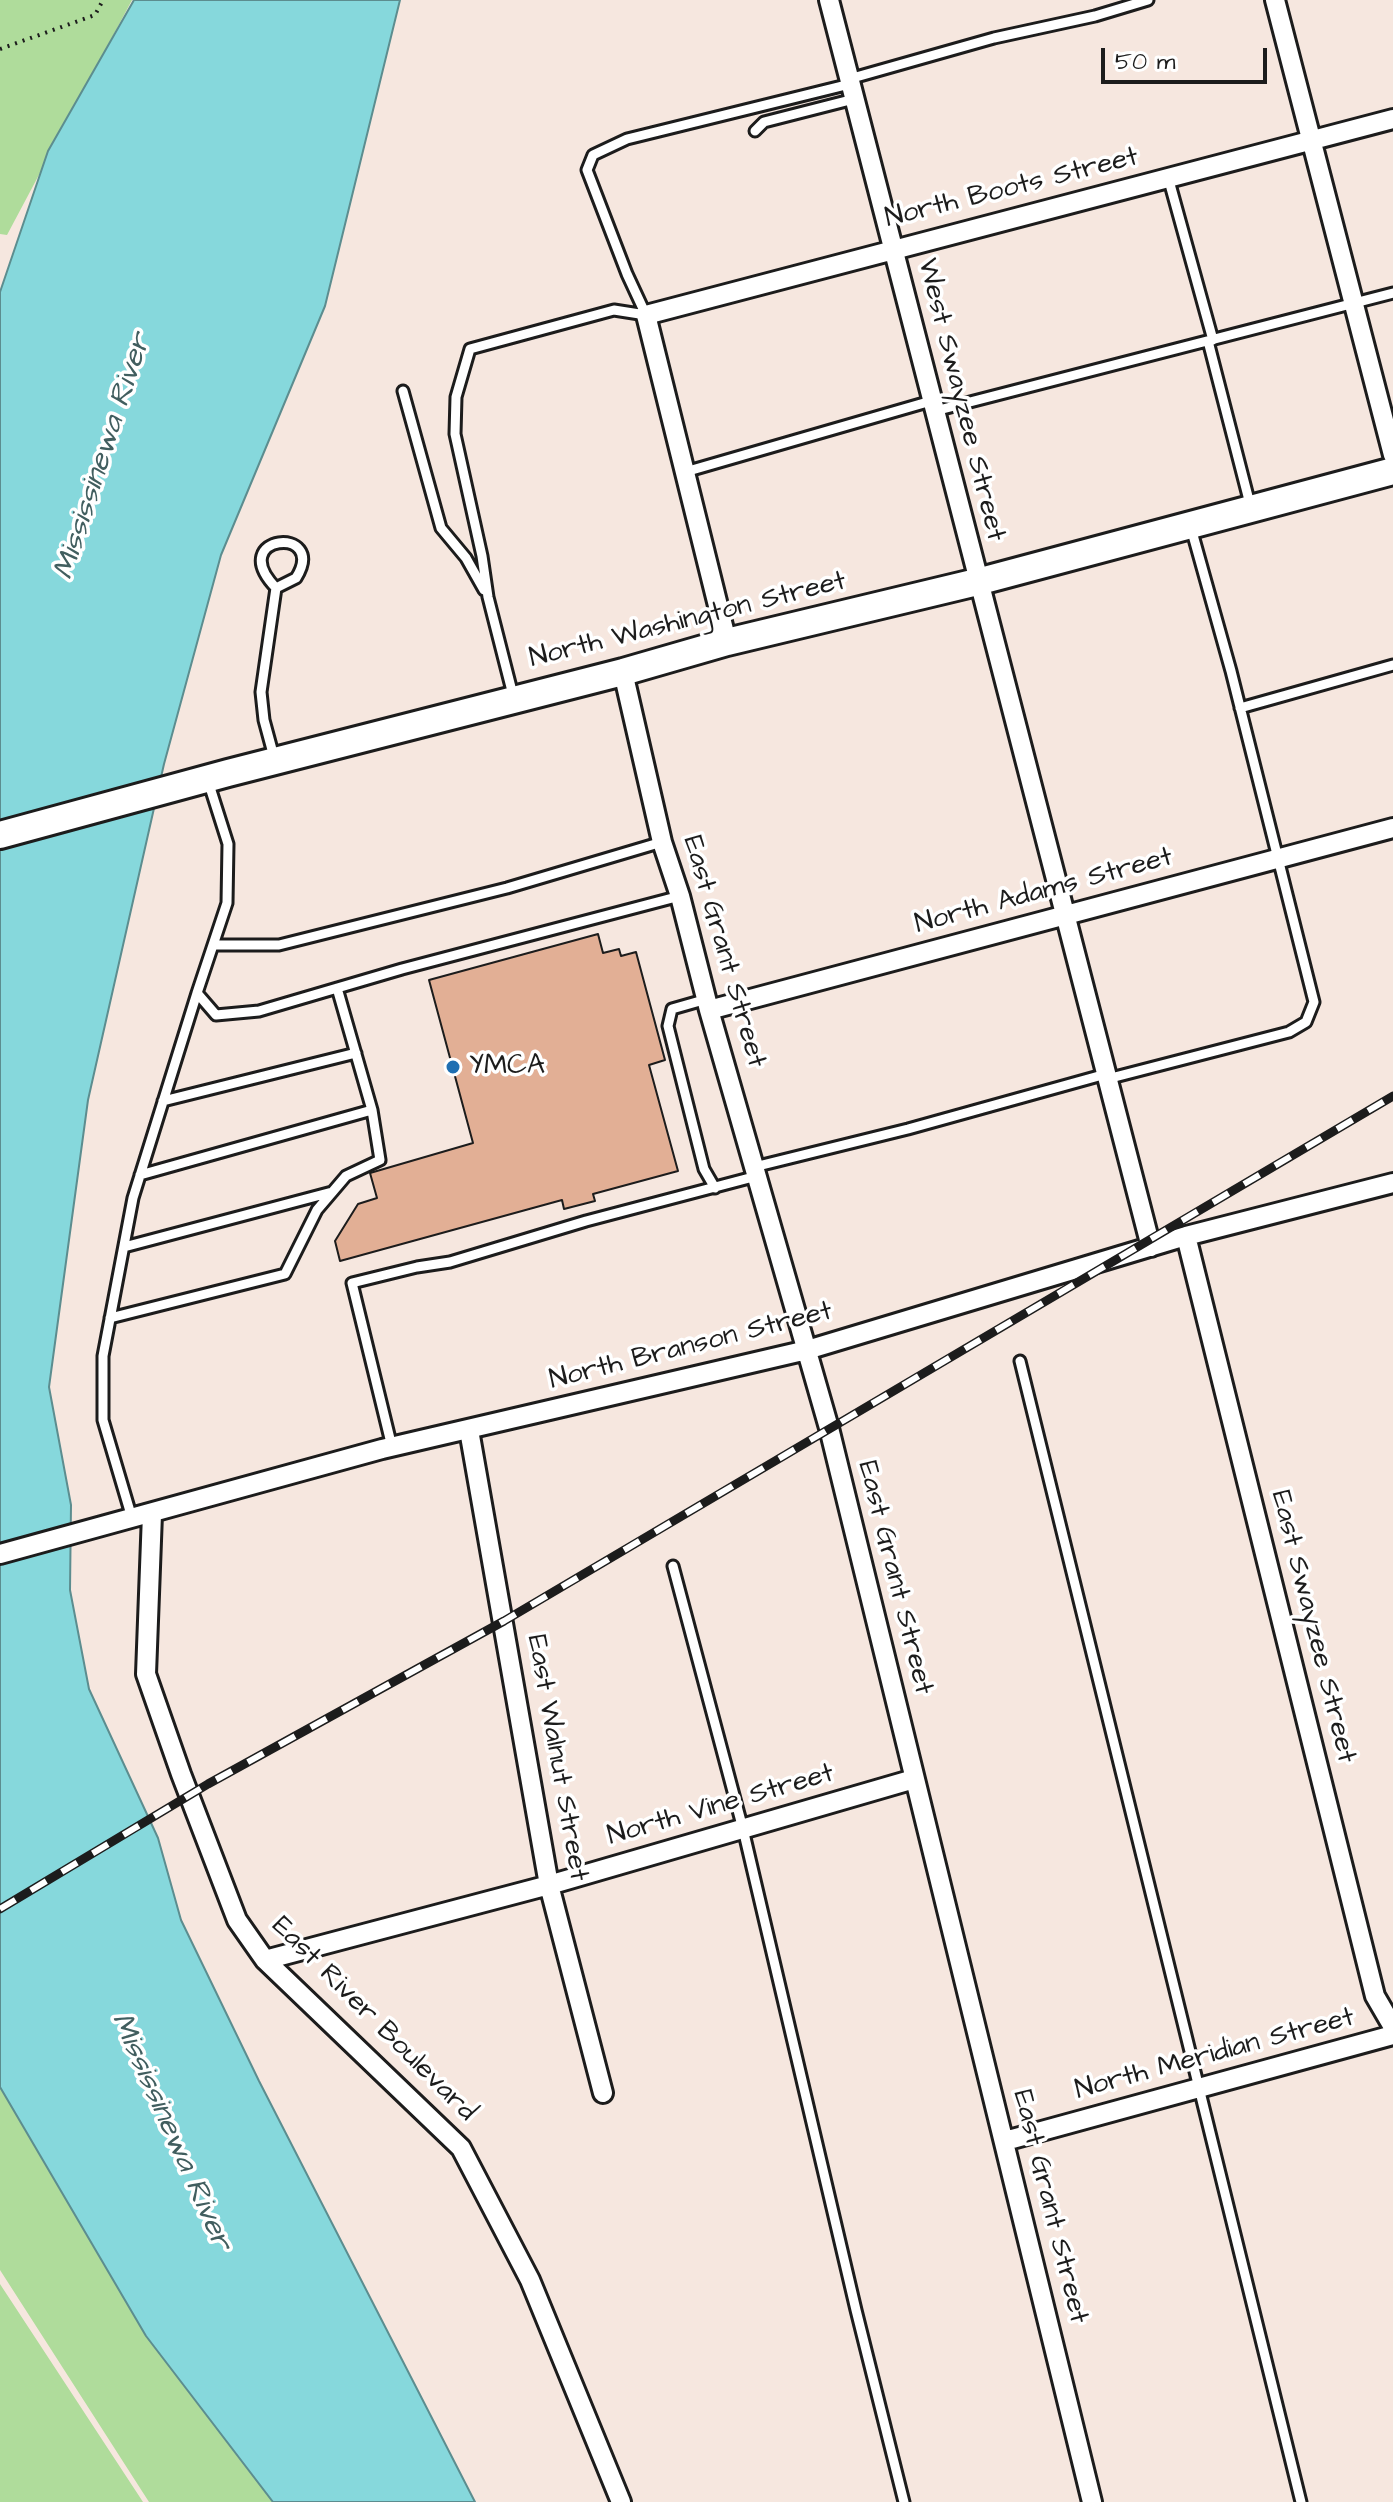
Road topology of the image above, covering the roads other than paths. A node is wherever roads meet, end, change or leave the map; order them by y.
1 (829, 0) edge
2 (1148, 0) edge
3 (1275, 0) edge
4 (851, 87) junction
5 (1393, 119) edge
6 (755, 131) dead end
7 (1312, 140) junction
8 (1168, 177) junction
9 (892, 248) junction
10 (1393, 293) edge
11 (1354, 304) junction
12 (646, 315) junction
13 (1210, 341) junction
14 (403, 391) dead end
15 (933, 406) junction
16 (1393, 455) edge
17 (1393, 471) edge
18 (685, 472) junction
19 (1251, 509) junction
20 (1190, 525) junction
21 (977, 582) junction
22 (276, 588) junction
23 (488, 597) junction
24 (727, 642) junction
25 (1393, 665) edge
26 (623, 672) junction
27 (514, 699) junction
28 (1240, 708) junction
29 (275, 761) junction
30 (195, 782) junction
31 (1393, 828) edge
32 (0, 835) edge
33 (662, 842) junction
34 (1279, 859) junction
35 (680, 896) junction
36 (1065, 916) junction
37 (213, 945) junction
38 (337, 988) junction
39 (197, 993) junction
40 (708, 1004) junction
41 (356, 1053) junction
42 (1107, 1077) junction
43 (163, 1101) junction
44 (372, 1110) junction
45 (756, 1171) junction
46 (140, 1175) junction
47 (1393, 1183) edge
48 (715, 1188) junction
49 (332, 1192) junction
50 (1186, 1236) junction
51 (124, 1247) junction
52 (1151, 1247) junction
53 (110, 1318) junction
54 (807, 1350) junction
55 (1020, 1361) dead end
56 (469, 1430) junction
57 (392, 1447) junction
58 (152, 1514) junction
59 (123, 1520) junction
60 (0, 1554) edge
61 (673, 1566) dead end
62 (914, 1779) junction
63 (743, 1829) junction
64 (549, 1885) junction
65 (265, 1960) junction
66 (1393, 2027) edge
67 (1393, 2035) edge
68 (1199, 2088) junction
69 (603, 2093) dead end
70 (1005, 2141) junction
71 (621, 2502) edge
72 (904, 2502) edge
73 (1092, 2502) edge
74 (1301, 2502) edge

1 - 4 street, West Swayzee Street
2 - 4 lane
3 - 7 street
4 - 6 lane
4 - 9 street, West Swayzee Street
4 - 12 lane
5 - 7 street, North Boots Street
7 - 8 street, North Boots Street
7 - 11 street
8 - 9 street, North Boots Street
8 - 13 lane
9 - 12 street, North Boots Street
9 - 15 street, West Swayzee Street
10 - 11 lane
11 - 13 lane
11 - 16 street
12 - 18 street
12 - 23 lane
13 - 15 lane
13 - 19 lane
14 - 23 lane
15 - 18 lane
15 - 21 street, West Swayzee Street
17 - 19 street, North Washington Street
18 - 24 street
19 - 20 street, North Washington Street
20 - 21 street, North Washington Street
20 - 28 lane
21 - 24 street, North Washington Street
21 - 36 street
22 - 22 lane
22 - 29 lane
23 - 27 lane
24 - 26 street, North Washington Street
25 - 28 lane
26 - 27 street, North Washington Street
26 - 33 street, East Grant Street
27 - 29 street, North Washington Street
28 - 34 lane
29 - 30 street, North Washington Street
30 - 32 street, North Washington Street
30 - 37 lane
31 - 34 street, North Adams Street
33 - 35 street, East Grant Street
33 - 37 lane
34 - 36 street, North Adams Street
34 - 42 lane
35 - 38 lane
35 - 40 street, East Grant Street
36 - 40 street, North Adams Street
36 - 42 street
37 - 39 lane
38 - 39 lane
38 - 41 lane
39 - 43 lane
40 - 45 street, East Grant Street
40 - 48 lane
41 - 43 lane
41 - 44 lane
42 - 45 lane
42 - 52 street
43 - 46 lane
44 - 46 lane
44 - 49 lane
45 - 48 lane
45 - 54 street, East Grant Street
46 - 51 lane
47 - 50 street, North Branson Street
48 - 57 lane
49 - 51 lane
49 - 53 lane
50 - 52 street, North Branson Street
50 - 66 street, East Swayzee Street
51 - 53 lane
52 - 54 street, North Branson Street
53 - 59 lane
54 - 56 street, North Branson Street
54 - 62 street, East Grant Street
55 - 68 lane
56 - 57 street, North Branson Street
56 - 64 street, East Walnut Street
57 - 58 street, North Branson Street
58 - 59 street, North Branson Street
58 - 65 street, East River Boulevard
59 - 60 street, North Branson Street
61 - 63 lane
62 - 63 street, North Vine Street
62 - 70 street, East Grant Street
63 - 64 street, North Vine Street
63 - 72 lane
64 - 65 street, North Vine Street
64 - 69 street, East Walnut Street
65 - 71 street, East River Boulevard
67 - 68 street, North Meridian Street
68 - 70 street, North Meridian Street
68 - 74 lane
70 - 73 street, East Grant Street

